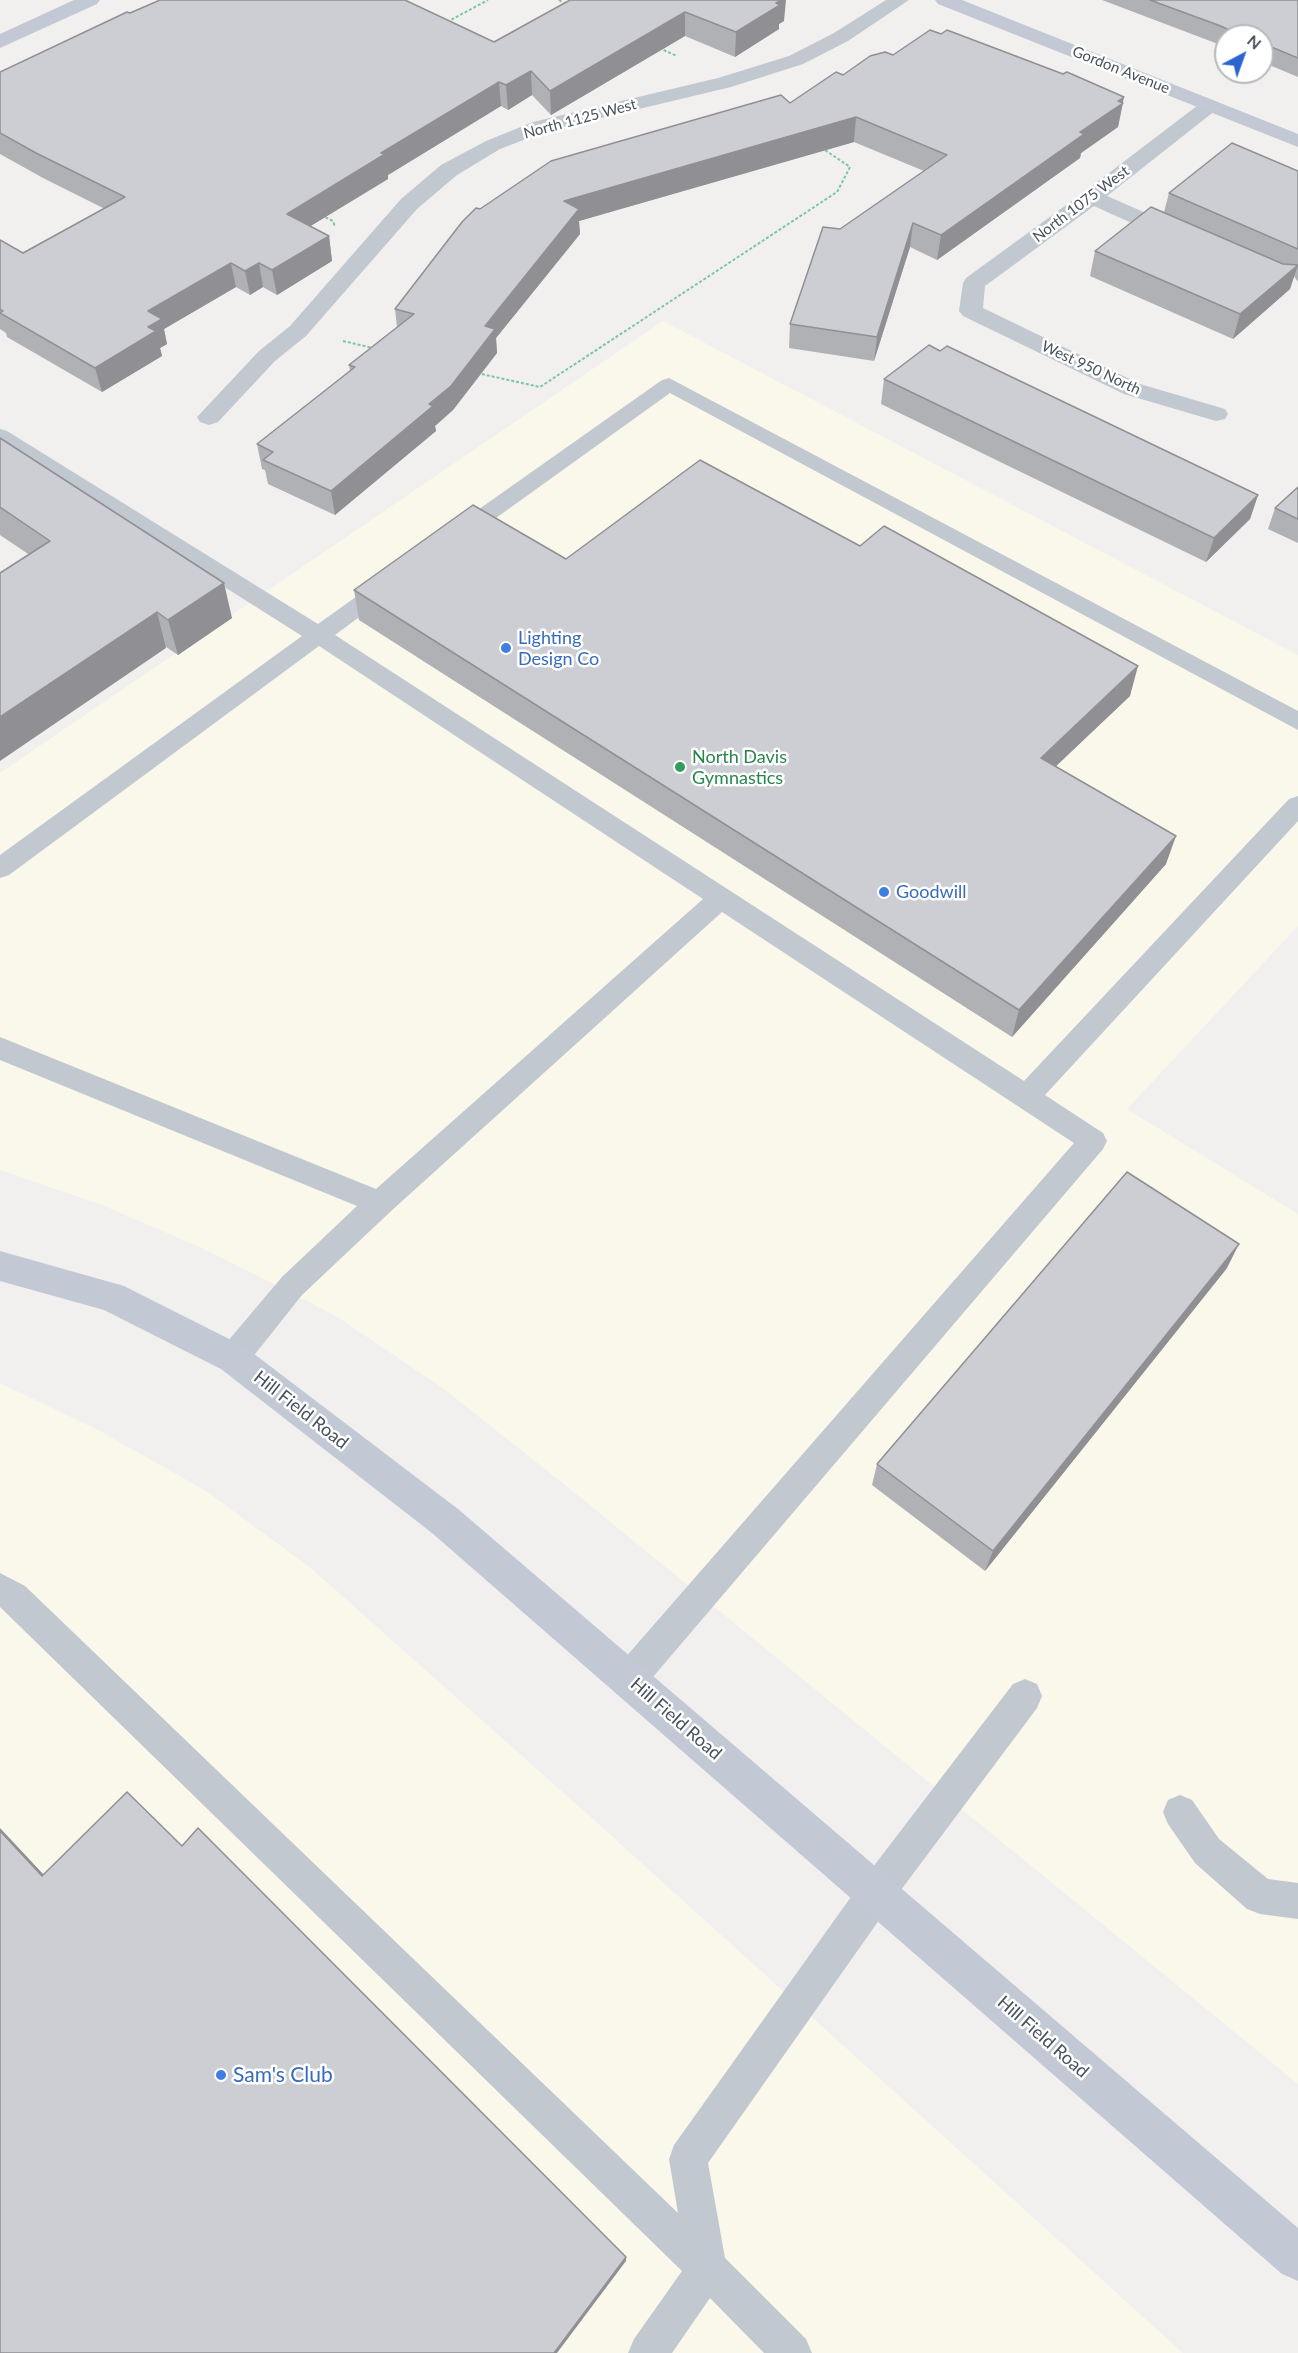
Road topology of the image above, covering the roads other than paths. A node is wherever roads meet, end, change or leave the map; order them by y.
1 (90, 0) edge
2 (899, 0) edge
3 (945, 0) edge
4 (0, 42) edge
5 (1209, 105) junction
6 (1298, 141) edge
7 (1092, 197) junction
8 (1200, 244) edge
9 (971, 311) joint
10 (1216, 414) dead end
11 (209, 417) dead end
12 (0, 436) edge
13 (435, 551) edge
14 (405, 572) edge
15 (317, 634) junction
16 (1298, 722) edge
17 (1298, 806) edge
18 (0, 867) edge
19 (722, 898) junction
20 (0, 1048) edge
21 (1026, 1097) junction
22 (380, 1203) junction
23 (0, 1266) edge
24 (233, 1358) junction
25 (0, 1589) edge
26 (629, 1679) junction
27 (1025, 1696) dead end
28 (1180, 1812) dead end
29 (876, 1893) junction
30 (1298, 1901) edge
31 (1298, 2258) edge
32 (707, 2268) junction
33 (648, 2353) edge
34 (792, 2353) edge

1 - 4 main road
2 - 11 street, North 1125 West
3 - 5 main road, Gordon Avenue
5 - 6 main road, Gordon Avenue
5 - 7 street, North 1075 West
7 - 8 street
7 - 9 street, North 1075 West
9 - 10 street, West 950 North
12 - 15 lane
13 - 16 lane
14 - 15 lane
15 - 18 lane
15 - 19 lane
17 - 21 lane
19 - 21 lane
19 - 22 lane
20 - 22 lane
21 - 26 lane
22 - 24 lane
23 - 24 main road, Hill Field Road
24 - 26 main road, Hill Field Road
25 - 32 lane
26 - 29 main road, Hill Field Road
27 - 29 lane
28 - 30 lane
29 - 31 main road, Hill Field Road
29 - 32 lane
32 - 33 lane
32 - 34 lane

